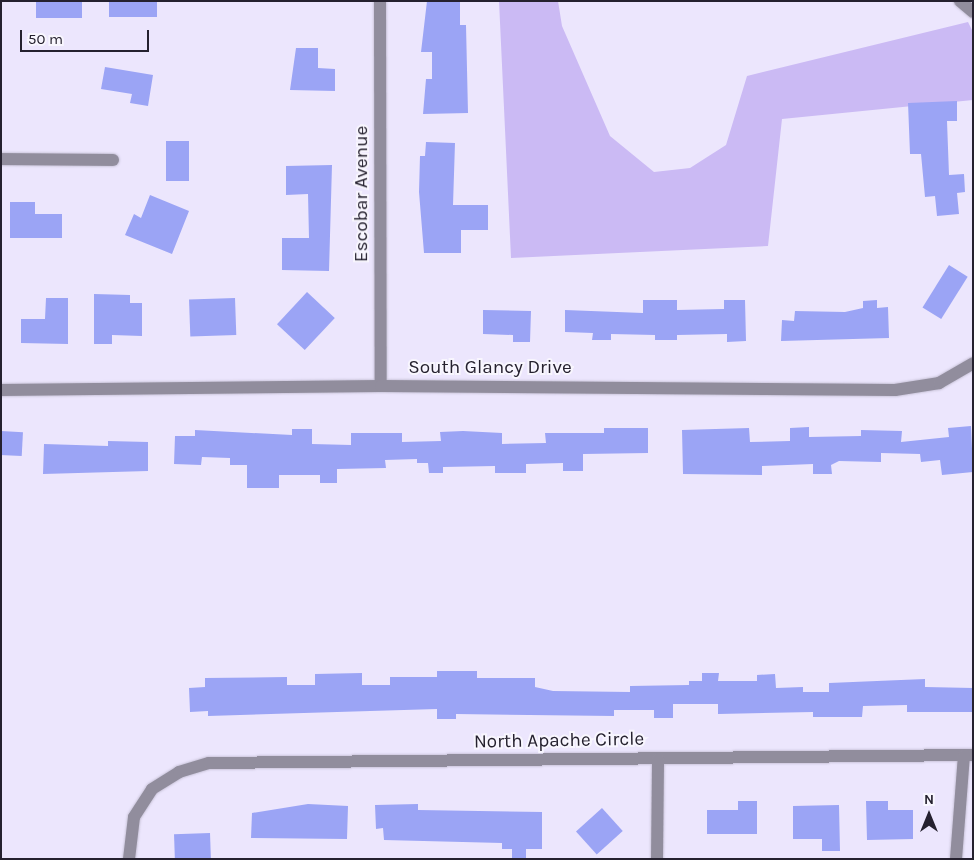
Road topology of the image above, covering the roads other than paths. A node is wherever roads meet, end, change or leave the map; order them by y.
1 (380, 1) edge
2 (960, 1) edge
3 (973, 12) edge
4 (1, 159) edge
5 (113, 160) dead end
6 (973, 363) edge
7 (382, 386) junction
8 (1, 390) edge
9 (968, 755) edge
10 (658, 759) junction
11 (129, 859) edge
12 (657, 859) edge
13 (956, 859) edge

1 - 7 street, Escobar Avenue
2 - 3 street
4 - 5 street
6 - 7 street, South Glancy Drive
7 - 8 street, South Glancy Drive
9 - 10 street, North Apache Circle
9 - 13 street
10 - 11 street, North Apache Circle
10 - 12 street

